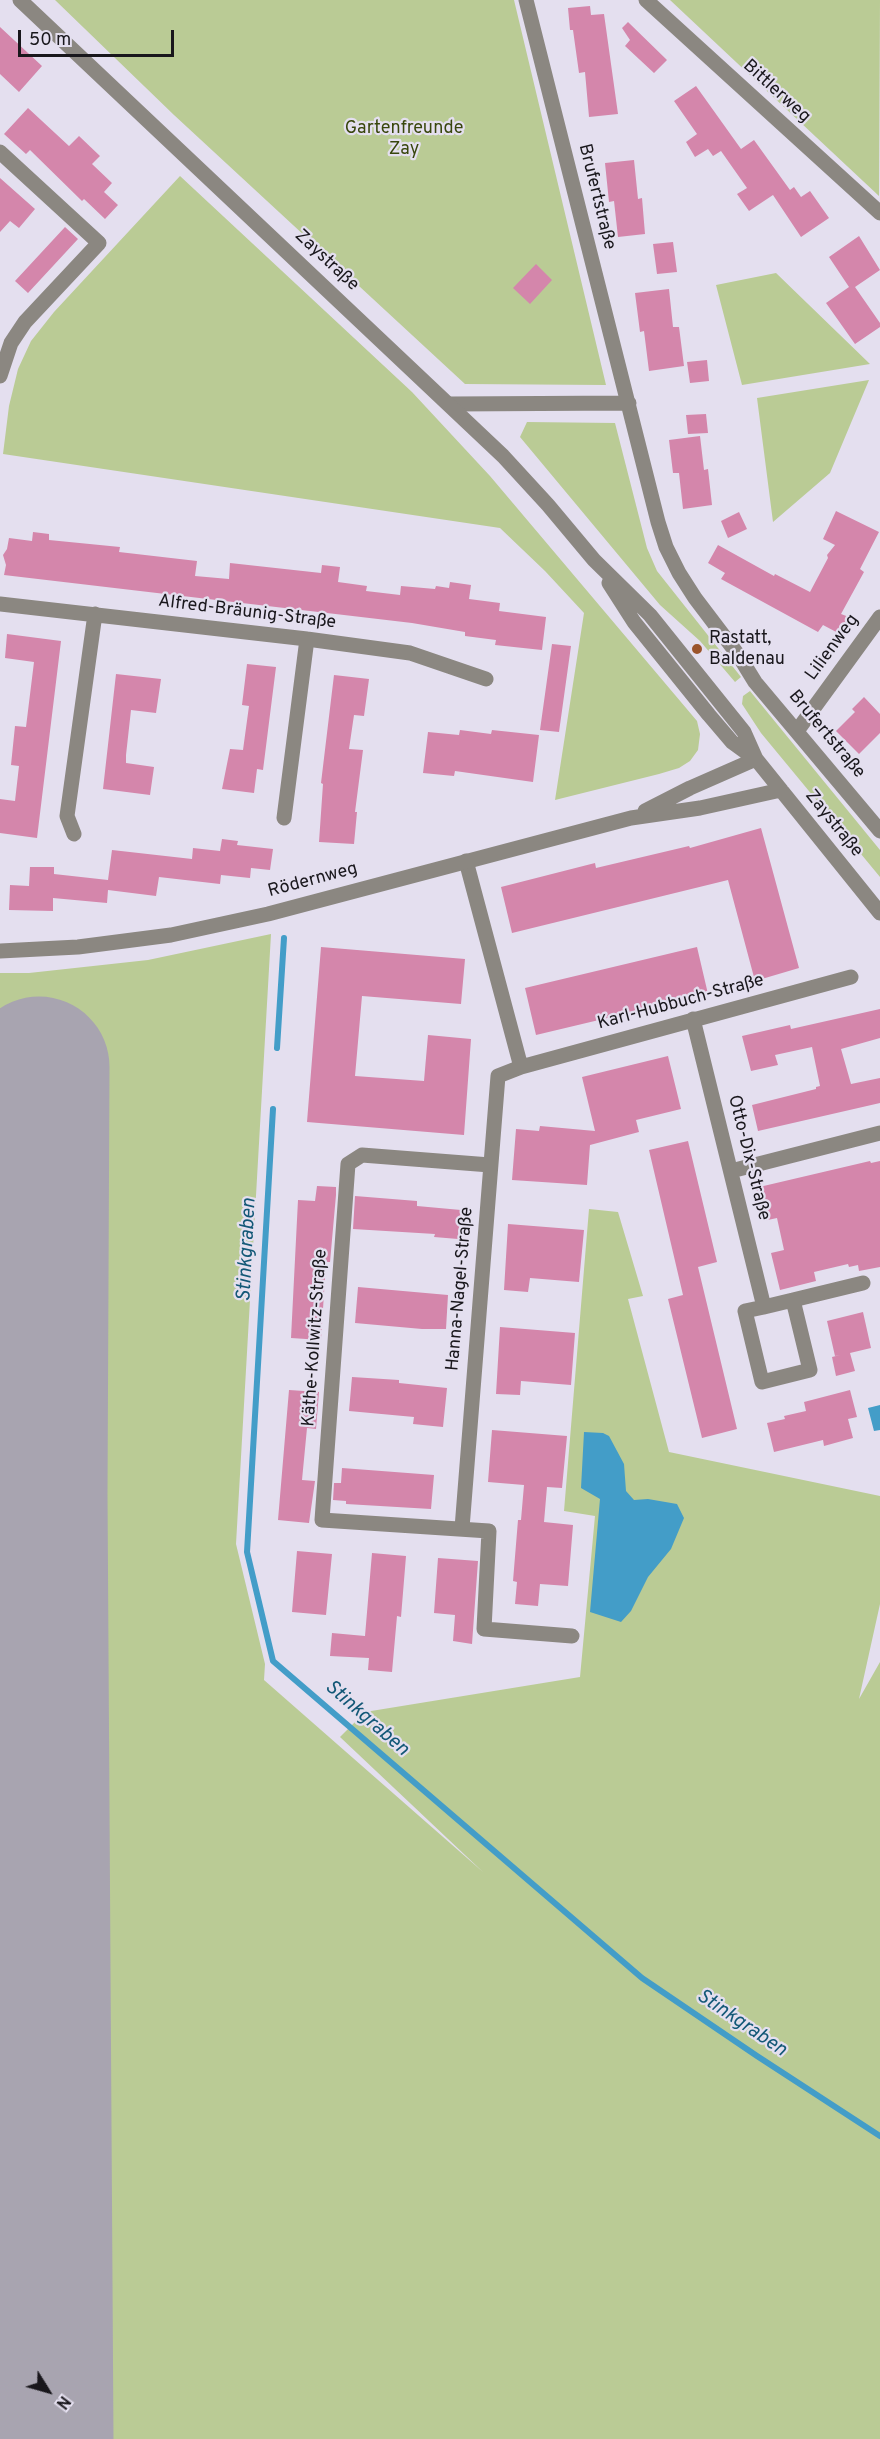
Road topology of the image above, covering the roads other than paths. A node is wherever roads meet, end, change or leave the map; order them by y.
1 (20, 0) edge
2 (526, 0) edge
3 (646, 0) edge
4 (0, 152) edge
5 (880, 213) edge
6 (5, 342) edge
7 (0, 376) edge
8 (629, 403) junction
9 (451, 404) junction
10 (0, 604) edge
11 (94, 614) junction
12 (880, 617) edge
13 (307, 639) junction
14 (486, 679) dead end
15 (797, 731) junction
16 (756, 759) junction
17 (781, 790) junction
18 (284, 818) dead end
19 (631, 818) junction
20 (880, 831) edge
21 (74, 834) dead end
22 (465, 861) junction
23 (880, 912) edge
24 (0, 951) edge
25 (851, 977) dead end
26 (693, 1019) junction
27 (521, 1067) junction
28 (880, 1133) edge
29 (490, 1165) junction
30 (731, 1171) junction
31 (862, 1283) dead end
32 (793, 1300) junction
33 (764, 1307) junction
34 (462, 1528) junction
35 (572, 1636) dead end

1 - 9 street, Zaystraße
2 - 8 street, Brufertstraße
3 - 5 street, Bittlerweg
4 - 6 street
6 - 7 street
8 - 9 street
8 - 15 street, Brufertstraße
9 - 16 street, Zaystraße
10 - 11 street, Alfred-Bräunig-Straße
11 - 13 street, Alfred-Bräunig-Straße
11 - 21 street
12 - 15 street, Lilienweg
13 - 14 street, Alfred-Bräunig-Straße
13 - 18 street
15 - 20 street, Brufertstraße
16 - 17 street, Zaystraße
16 - 19 street, Rödernweg
17 - 19 street, Rödernweg
17 - 23 street, Zaystraße
19 - 22 street, Rödernweg
22 - 24 street, Rödernweg
22 - 27 street
25 - 26 street, Karl-Hubbuch-Straße
26 - 27 street, Karl-Hubbuch-Straße
26 - 30 street, Otto-Dix-Straße
27 - 29 street, Hanna-Nagel-Straße
28 - 30 street
29 - 34 street, Hanna-Nagel-Straße
29 - 34 street, Käthe-Kollwitz-Straße
30 - 33 street, Otto-Dix-Straße
31 - 32 street
32 - 33 street
32 - 33 street
34 - 35 street

